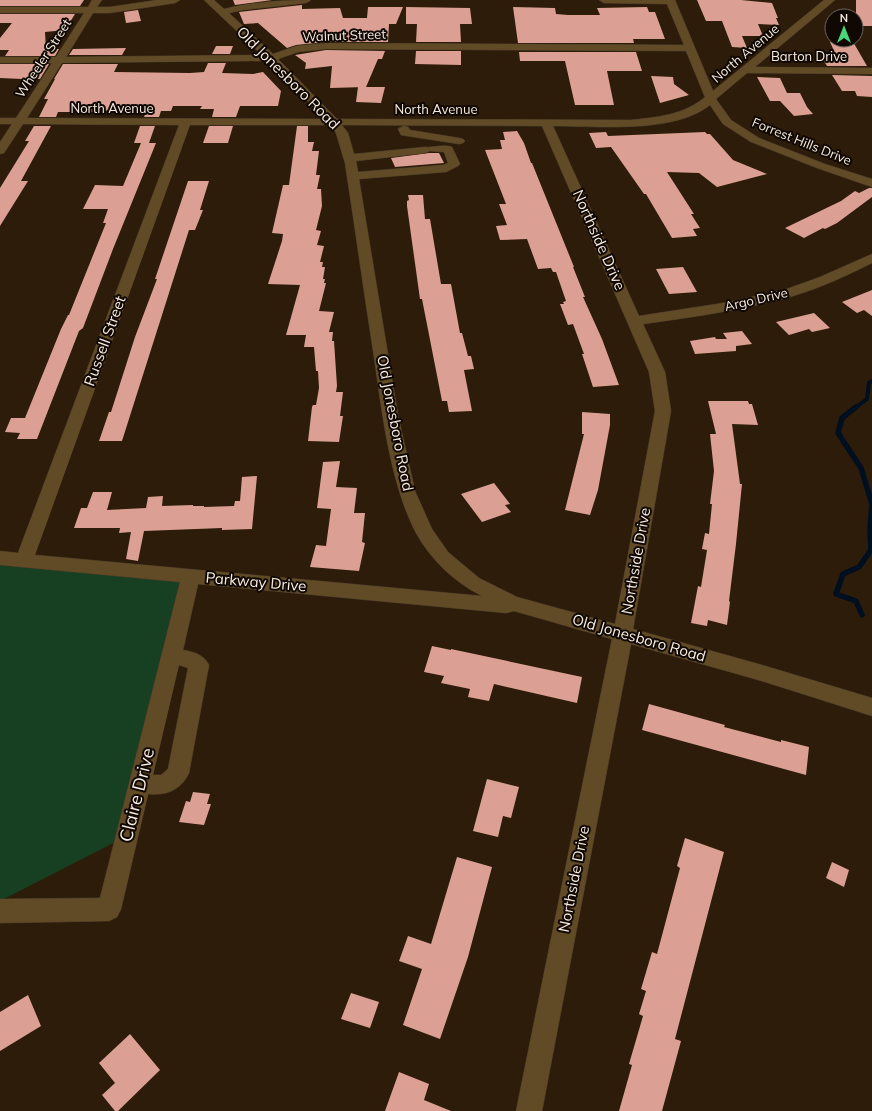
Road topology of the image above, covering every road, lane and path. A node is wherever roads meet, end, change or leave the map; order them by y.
1 (97, 0) edge
2 (175, 0) edge
3 (209, 0) edge
4 (306, 0) edge
5 (604, 0) edge
6 (670, 0) edge
7 (830, 0) edge
8 (0, 10) edge
9 (90, 11) junction
10 (222, 12) junction
11 (690, 48) junction
12 (271, 58) junction
13 (0, 60) edge
14 (58, 60) junction
15 (746, 70) junction
16 (872, 71) edge
17 (711, 99) junction
18 (0, 121) edge
19 (19, 121) junction
20 (186, 122) junction
21 (335, 122) junction
22 (402, 123) junction
23 (460, 123) junction
24 (546, 123) junction
25 (459, 141) junction
26 (448, 150) junction
27 (0, 151) edge
28 (350, 158) junction
29 (353, 176) junction
30 (872, 183) edge
31 (872, 258) edge
32 (635, 321) junction
33 (0, 558) edge
34 (24, 560) junction
35 (191, 576) junction
36 (512, 603) junction
37 (623, 633) junction
38 (172, 655) junction
39 (872, 707) edge
40 (138, 789) junction
41 (0, 911) edge
42 (528, 1111) edge

1 - 9 street, Wheeler Street
2 - 9 street
3 - 10 street, Old Jonesboro Road
4 - 10 street
5 - 6 street
6 - 11 street, Forrest Hills Drive
7 - 15 street, North Avenue
8 - 9 street
9 - 14 street, Wheeler Street
10 - 12 street, Old Jonesboro Road
11 - 12 street, Walnut Street
11 - 17 street, Forrest Hills Drive
12 - 14 street, Walnut Street
12 - 21 street, Old Jonesboro Road
13 - 14 street, Walnut Street
14 - 19 street, Wheeler Street
15 - 16 street, Barton Drive
15 - 17 street, North Avenue
17 - 24 street, North Avenue
17 - 30 street, Forrest Hills Drive
18 - 19 street, North Avenue
19 - 20 street, North Avenue
19 - 27 street, Wheeler Street
20 - 21 street, North Avenue
20 - 34 street, Russell Street
21 - 22 street, North Avenue
21 - 28 street, Old Jonesboro Road
22 - 23 street, North Avenue
22 - 25 street
23 - 24 street, North Avenue
23 - 25 street
24 - 32 street, Northside Drive
25 - 26 street
26 - 28 street
26 - 29 street
28 - 29 street, Old Jonesboro Road
29 - 36 street, Old Jonesboro Road
31 - 32 street, Argo Drive
32 - 37 street, Northside Drive
33 - 34 street, Parkway Drive
34 - 35 street, Parkway Drive
35 - 36 street, Parkway Drive
35 - 38 street, Claire Drive
36 - 37 street, Old Jonesboro Road
37 - 39 street, Old Jonesboro Road
37 - 42 street, Northside Drive
38 - 40 street, Claire Drive
38 - 40 street
40 - 41 street, Claire Drive

